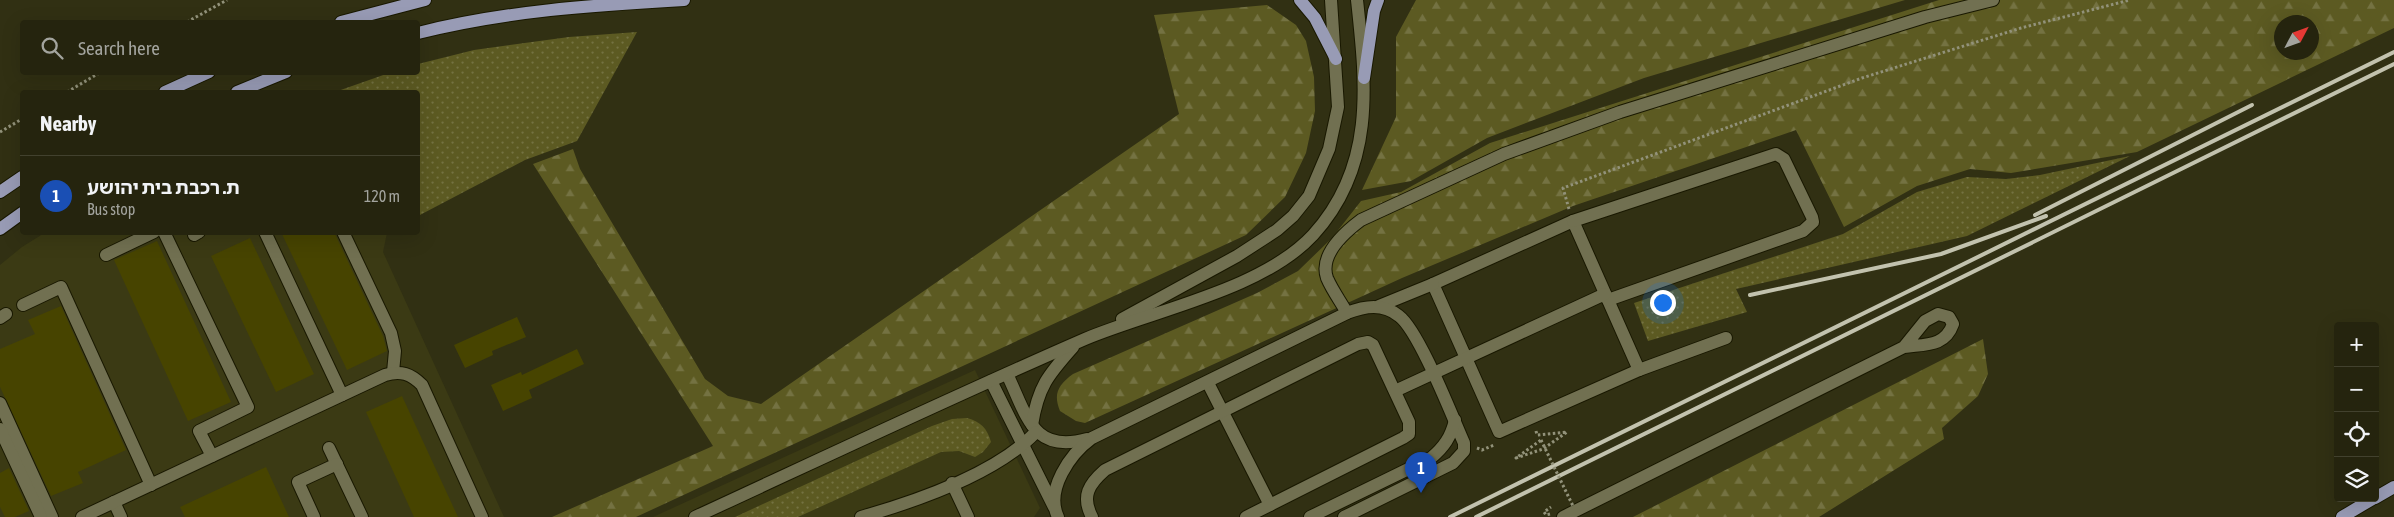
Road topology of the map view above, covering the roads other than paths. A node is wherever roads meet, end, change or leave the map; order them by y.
1 (426, 0) edge
2 (684, 0) edge
3 (1300, 0) edge
4 (1331, 0) edge
5 (1357, 0) edge
6 (1378, 0) edge
7 (1993, 0) edge
8 (349, 20) edge
9 (420, 32) edge
10 (1336, 59) junction
11 (202, 75) edge
12 (279, 75) edge
13 (1364, 78) junction
14 (169, 90) edge
15 (242, 90) edge
16 (20, 178) edge
17 (0, 192) edge
18 (20, 214) edge
19 (1573, 221) junction
20 (0, 229) edge
21 (148, 235) edge
22 (165, 235) edge
23 (266, 235) edge
24 (344, 235) edge
25 (106, 255) dead end
26 (1433, 284) junction
27 (1606, 297) junction
28 (23, 305) dead end
29 (1378, 306) junction
30 (1347, 313) junction
31 (1089, 338) junction
32 (1726, 338) dead end
33 (1076, 343) junction
34 (1904, 347) dead end
35 (1465, 357) junction
36 (1639, 370) junction
37 (393, 372) junction
38 (1432, 373) junction
39 (1007, 374) junction
40 (991, 381) junction
41 (1208, 383) junction
42 (1395, 391) junction
43 (342, 395) junction
44 (0, 403) edge
45 (1222, 410) junction
46 (1454, 420) junction
47 (1034, 428) junction
48 (0, 429) edge
49 (1092, 438) junction
50 (1024, 445) junction
51 (329, 448) dead end
52 (212, 456) junction
53 (337, 464) junction
54 (952, 483) junction
55 (151, 485) junction
56 (2394, 487) edge
57 (2379, 496) edge
58 (114, 502) junction
59 (2368, 502) edge
60 (1270, 505) junction
61 (894, 512) edge
62 (1056, 512) edge
63 (41, 517) edge
64 (52, 517) edge
65 (82, 517) edge
66 (122, 517) edge
67 (314, 517) edge
68 (362, 517) edge
69 (482, 517) edge
70 (695, 517) edge
71 (861, 517) edge
72 (968, 517) edge
73 (1092, 517) edge
74 (1246, 517) edge
75 (1310, 517) edge
76 (1344, 517) edge
77 (1563, 517) edge
78 (2342, 517) edge

1 - 8 main road
2 - 9 main road
3 - 10 main road
4 - 10 street
5 - 13 street
6 - 13 main road
7 - 30 street
10 - 31 street
11 - 14 main road
12 - 15 main road
13 - 31 street
16 - 17 main road
18 - 20 main road
19 - 26 street
19 - 27 street
19 - 27 street
21 - 25 street
22 - 52 street
23 - 43 street
24 - 37 street
26 - 29 street
26 - 35 street
27 - 35 street
27 - 36 street
28 - 55 street
29 - 30 street
29 - 38 street
30 - 41 street
31 - 33 street
32 - 36 street
33 - 39 street
33 - 47 street
34 - 77 street
35 - 36 street
35 - 38 street
37 - 43 street
37 - 69 street
38 - 42 street
38 - 46 street
39 - 40 street
39 - 47 street
40 - 50 street
40 - 70 street
41 - 45 street
41 - 49 street
42 - 45 street
42 - 60 street
43 - 52 street
44 - 64 street
45 - 60 street
45 - 73 street
46 - 75 street
46 - 76 street
47 - 49 street
47 - 50 street
48 - 63 street
49 - 62 street
50 - 54 street
50 - 62 street
51 - 53 street
52 - 55 street
53 - 67 street
53 - 68 street
54 - 61 street
54 - 72 street
55 - 58 street
56 - 57 main road
58 - 65 street
58 - 66 street
59 - 78 main road
60 - 74 street
61 - 71 street

